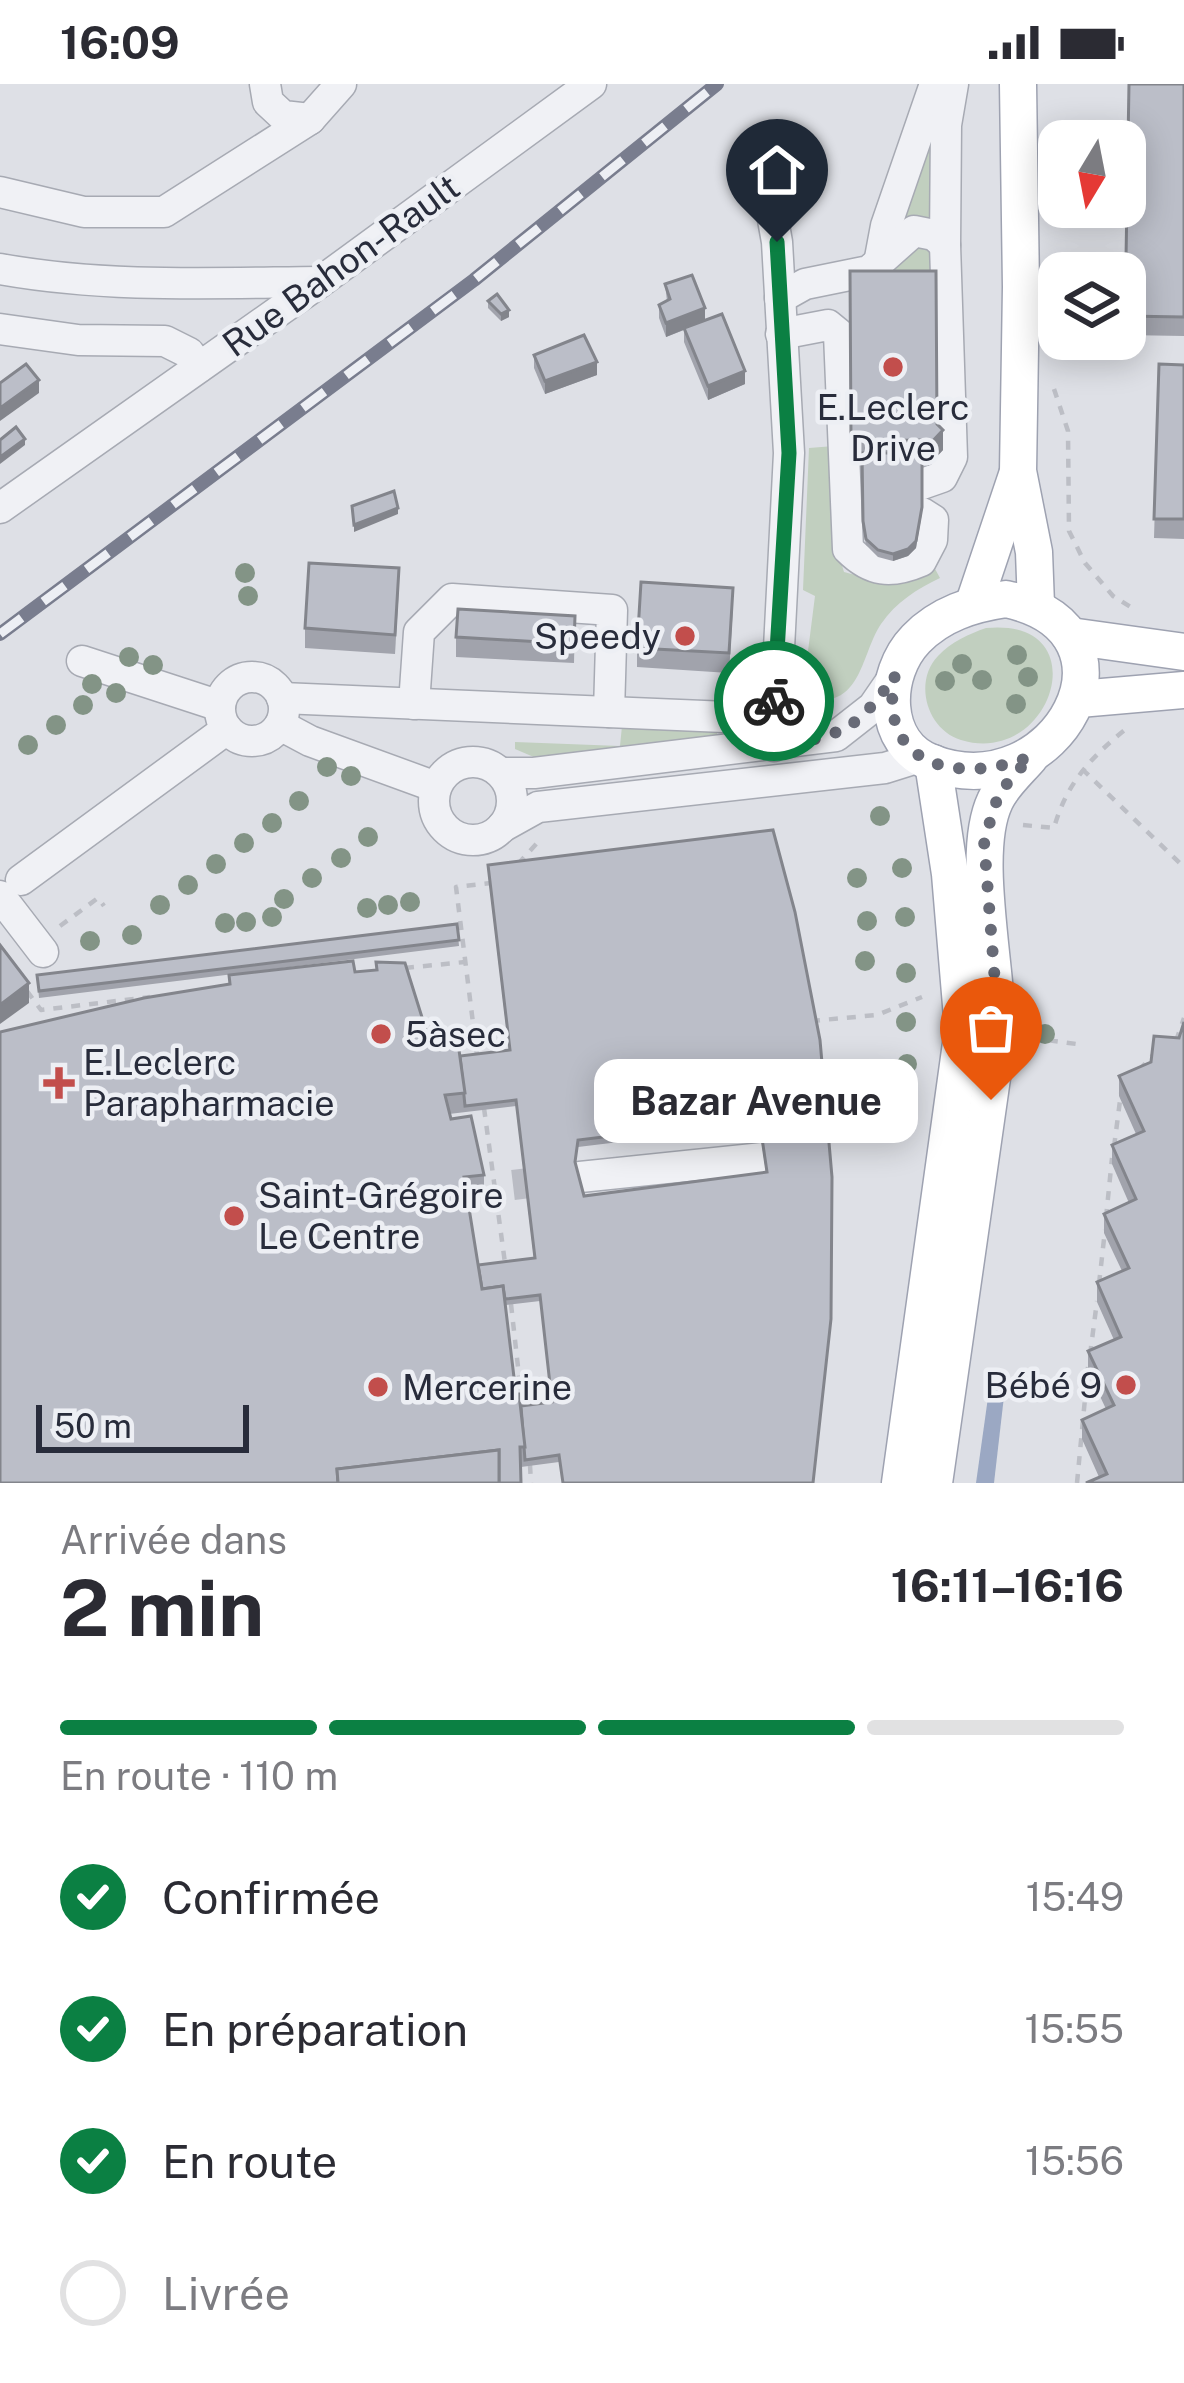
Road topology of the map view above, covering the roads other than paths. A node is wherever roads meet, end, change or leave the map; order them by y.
1 (266, 84) edge
2 (341, 84) edge
3 (591, 84) edge
4 (935, 84) edge
5 (953, 84) edge
6 (1018, 84) edge
7 (310, 119) junction
8 (766, 180) dead end
9 (0, 192) edge
10 (945, 245) junction
11 (880, 258) junction
12 (0, 269) edge
13 (320, 282) junction
14 (780, 298) junction
15 (0, 329) edge
16 (781, 334) junction
17 (199, 367) junction
18 (1018, 472) junction
19 (0, 508) edge
20 (974, 603) junction
21 (1036, 605) junction
22 (1070, 636) junction
23 (1184, 652) edge
24 (82, 662) dead end
25 (895, 675) junction
26 (1184, 691) edge
27 (1079, 699) junction
28 (322, 700) junction
29 (414, 704) junction
30 (477, 706) junction
31 (281, 711) junction
32 (609, 712) junction
33 (224, 718) junction
34 (774, 732) junction
35 (310, 740) junction
36 (1030, 757) junction
37 (926, 760) junction
38 (490, 767) junction
39 (436, 788) junction
40 (502, 827) junction
41 (11, 888) edge
42 (43, 952) dead end
43 (792, 1154) edge
44 (580, 1178) tunnel mouth
45 (899, 1483) edge
46 (934, 1483) edge

1 - 7 street
2 - 7 street
3 - 13 street, Rue Bahon-Rault
4 - 11 street
5 - 10 street
6 - 18 main road
7 - 9 street
8 - 14 street
10 - 11 street
10 - 16 street
11 - 14 street
12 - 13 street
13 - 17 street, Rue Bahon-Rault
14 - 16 street
15 - 17 street
16 - 34 street
17 - 19 street, Rue Bahon-Rault
18 - 20 main road
18 - 21 main road
20 - 21 main road
20 - 25 main road
21 - 22 main road
22 - 23 main road
22 - 27 main road
24 - 33 street
25 - 34 street
25 - 37 main road
26 - 27 main road
27 - 36 main road
28 - 29 street
28 - 31 street
28 - 35 street
29 - 30 street
29 - 32 street
30 - 32 street
30 - 38 street
31 - 33 street
31 - 33 street
31 - 35 street
32 - 34 street
33 - 41 street
34 - 38 street
35 - 39 street
36 - 37 main road
36 - 46 main road
37 - 40 street
37 - 45 main road
38 - 39 street
38 - 40 street
39 - 40 street
41 - 42 street
43 - 44 street

